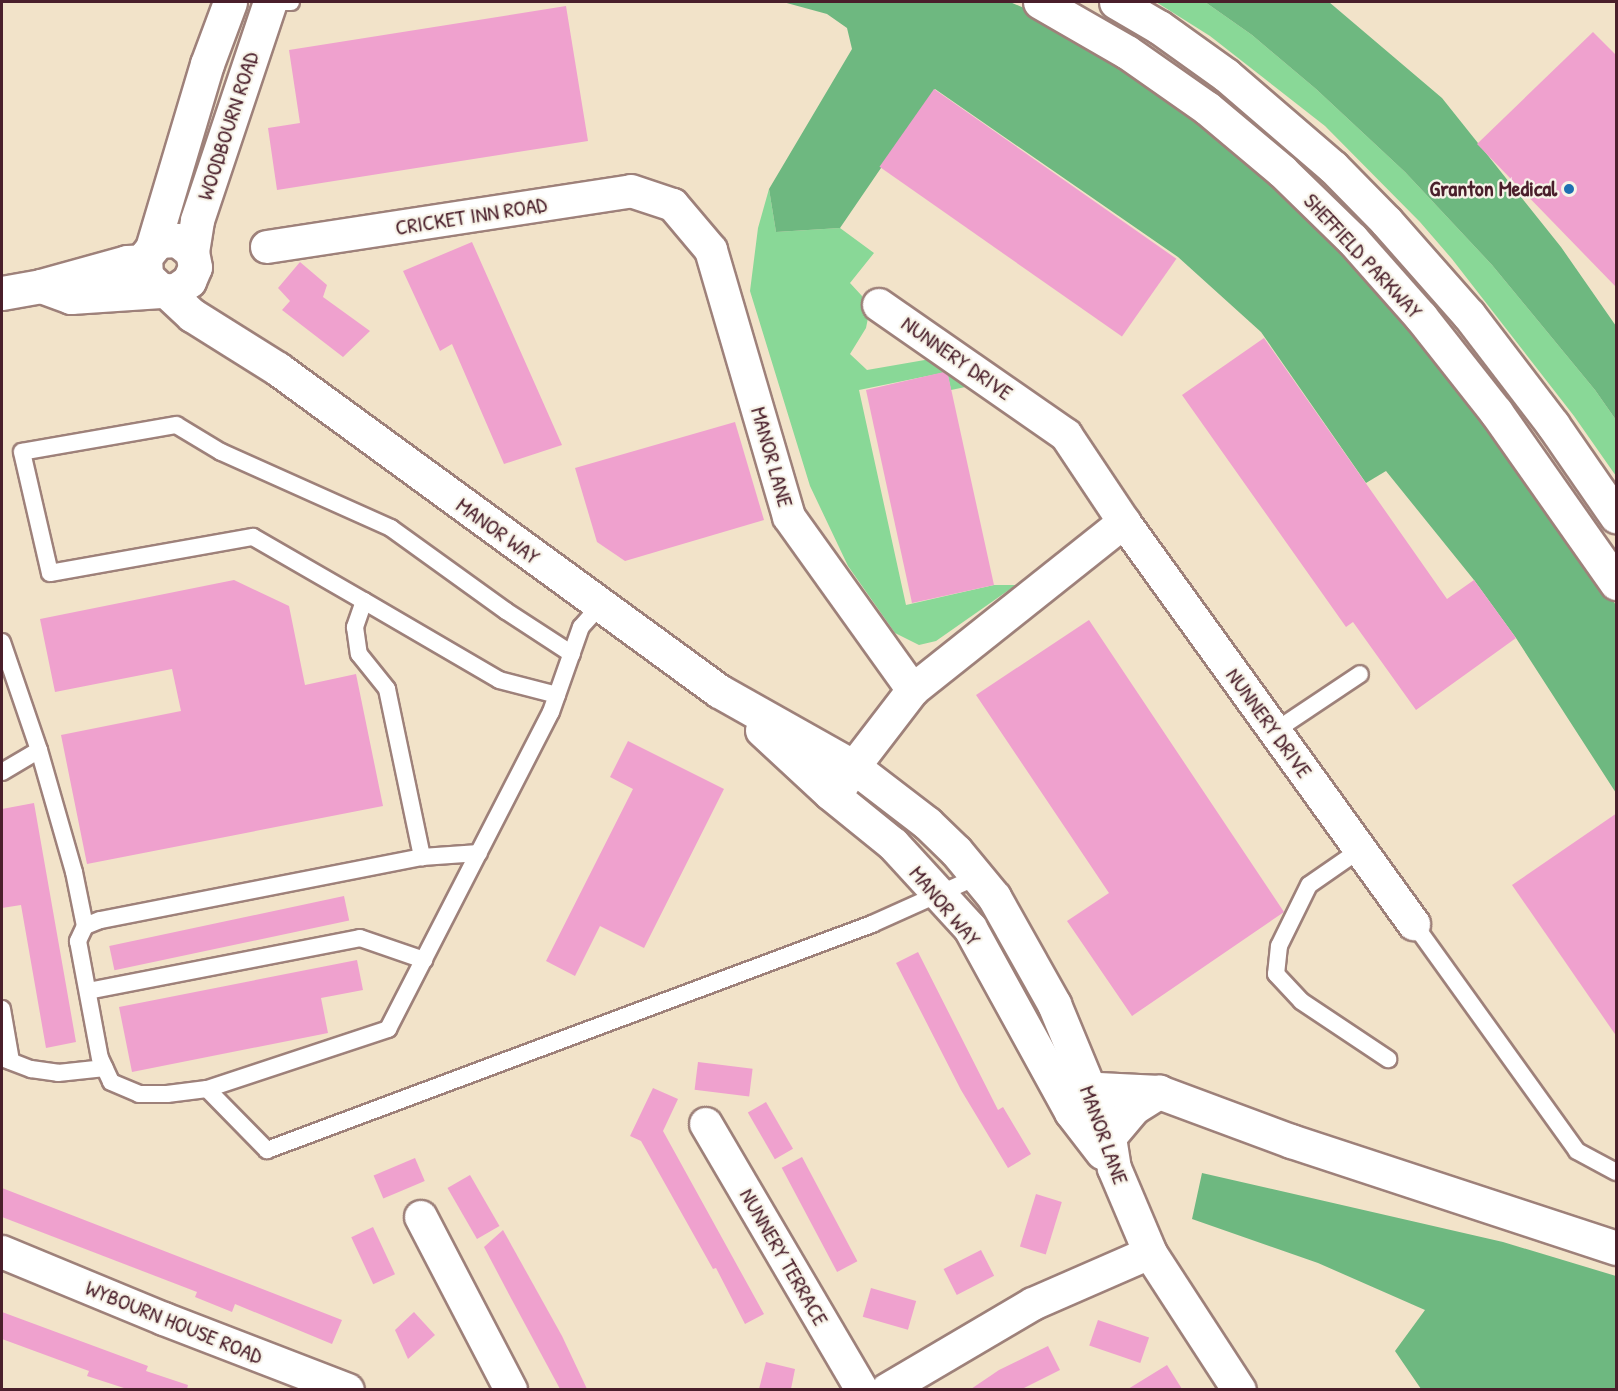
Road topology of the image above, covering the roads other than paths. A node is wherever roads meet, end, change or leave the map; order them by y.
1 (230, 2) edge
2 (269, 2) edge
3 (291, 2) edge
4 (1040, 2) edge
5 (1116, 2) edge
6 (673, 205) joint
7 (267, 247) dead end
8 (148, 253) junction
9 (193, 262) junction
10 (41, 286) junction
11 (163, 290) junction
12 (2, 293) edge
13 (879, 305) dead end
14 (278, 369) junction
15 (1617, 516) edge
16 (1124, 522) junction
17 (1617, 583) edge
18 (364, 601) junction
19 (600, 606) junction
20 (2, 642) edge
21 (572, 654) junction
22 (1360, 674) dead end
23 (913, 690) junction
24 (719, 691) junction
25 (557, 695) junction
26 (1275, 731) junction
27 (39, 750) junction
28 (854, 767) junction
29 (2, 772) edge
30 (835, 797) junction
31 (1361, 849) junction
32 (479, 853) junction
33 (422, 857) junction
34 (979, 876) junction
35 (940, 894) junction
36 (1414, 924) joint
37 (85, 926) junction
38 (424, 960) junction
39 (88, 991) junction
40 (2, 1009) edge
41 (6, 1059) edge
42 (1388, 1059) dead end
43 (105, 1068) junction
44 (1073, 1087) junction
45 (207, 1089) junction
46 (1159, 1092) junction
47 (706, 1124) dead end
48 (1111, 1153) junction
49 (1617, 1172) edge
50 (421, 1217) dead end
51 (1617, 1248) edge
52 (2, 1252) edge
53 (1150, 1253) junction
54 (348, 1389) edge
55 (512, 1389) edge
56 (862, 1389) edge
57 (887, 1389) edge
58 (1239, 1389) edge

1 - 8 main road, WOODBOURN ROAD
2 - 3 lane
2 - 9 main road, WOODBOURN ROAD
4 - 17 main road, SHEFFIELD PARKWAY
5 - 15 main road, SHEFFIELD PARKWAY
6 - 7 street, CRICKET INN ROAD
6 - 23 street, MANOR LANE
8 - 9 main road
8 - 10 main road
8 - 11 main road, MANOR WAY
9 - 11 main road
9 - 14 main road, MANOR WAY
10 - 11 main road
10 - 12 main road
11 - 14 main road, MANOR WAY
13 - 16 street, NUNNERY DRIVE
14 - 19 main road, MANOR WAY
16 - 23 street
16 - 26 street, NUNNERY DRIVE
18 - 21 lane
18 - 25 lane
18 - 33 lane
19 - 21 lane
19 - 24 main road, MANOR WAY
20 - 27 lane
21 - 25 lane
22 - 26 lane
23 - 28 street
24 - 28 main road, MANOR WAY
24 - 30 main road, MANOR WAY
25 - 32 lane
26 - 31 street, NUNNERY DRIVE
27 - 29 lane
27 - 37 lane
28 - 30 street
28 - 34 main road, MANOR WAY
30 - 35 main road, MANOR WAY
31 - 36 street, NUNNERY DRIVE
31 - 42 lane
32 - 33 lane
32 - 38 lane
33 - 37 lane
34 - 35 lane
34 - 44 main road, MANOR LANE
35 - 44 main road, MANOR WAY
35 - 45 lane
36 - 49 lane
37 - 39 lane
38 - 39 lane
38 - 45 lane
39 - 43 lane
40 - 41 lane
41 - 43 lane
43 - 45 lane
44 - 46 main road
44 - 48 main road, MANOR LANE
46 - 48 main road
46 - 51 main road
47 - 56 street, NUNNERY TERRACE
48 - 53 main road, MANOR LANE
50 - 55 street
52 - 54 street, WYBOURN HOUSE ROAD
53 - 57 street
53 - 58 main road, MANOR LANE

